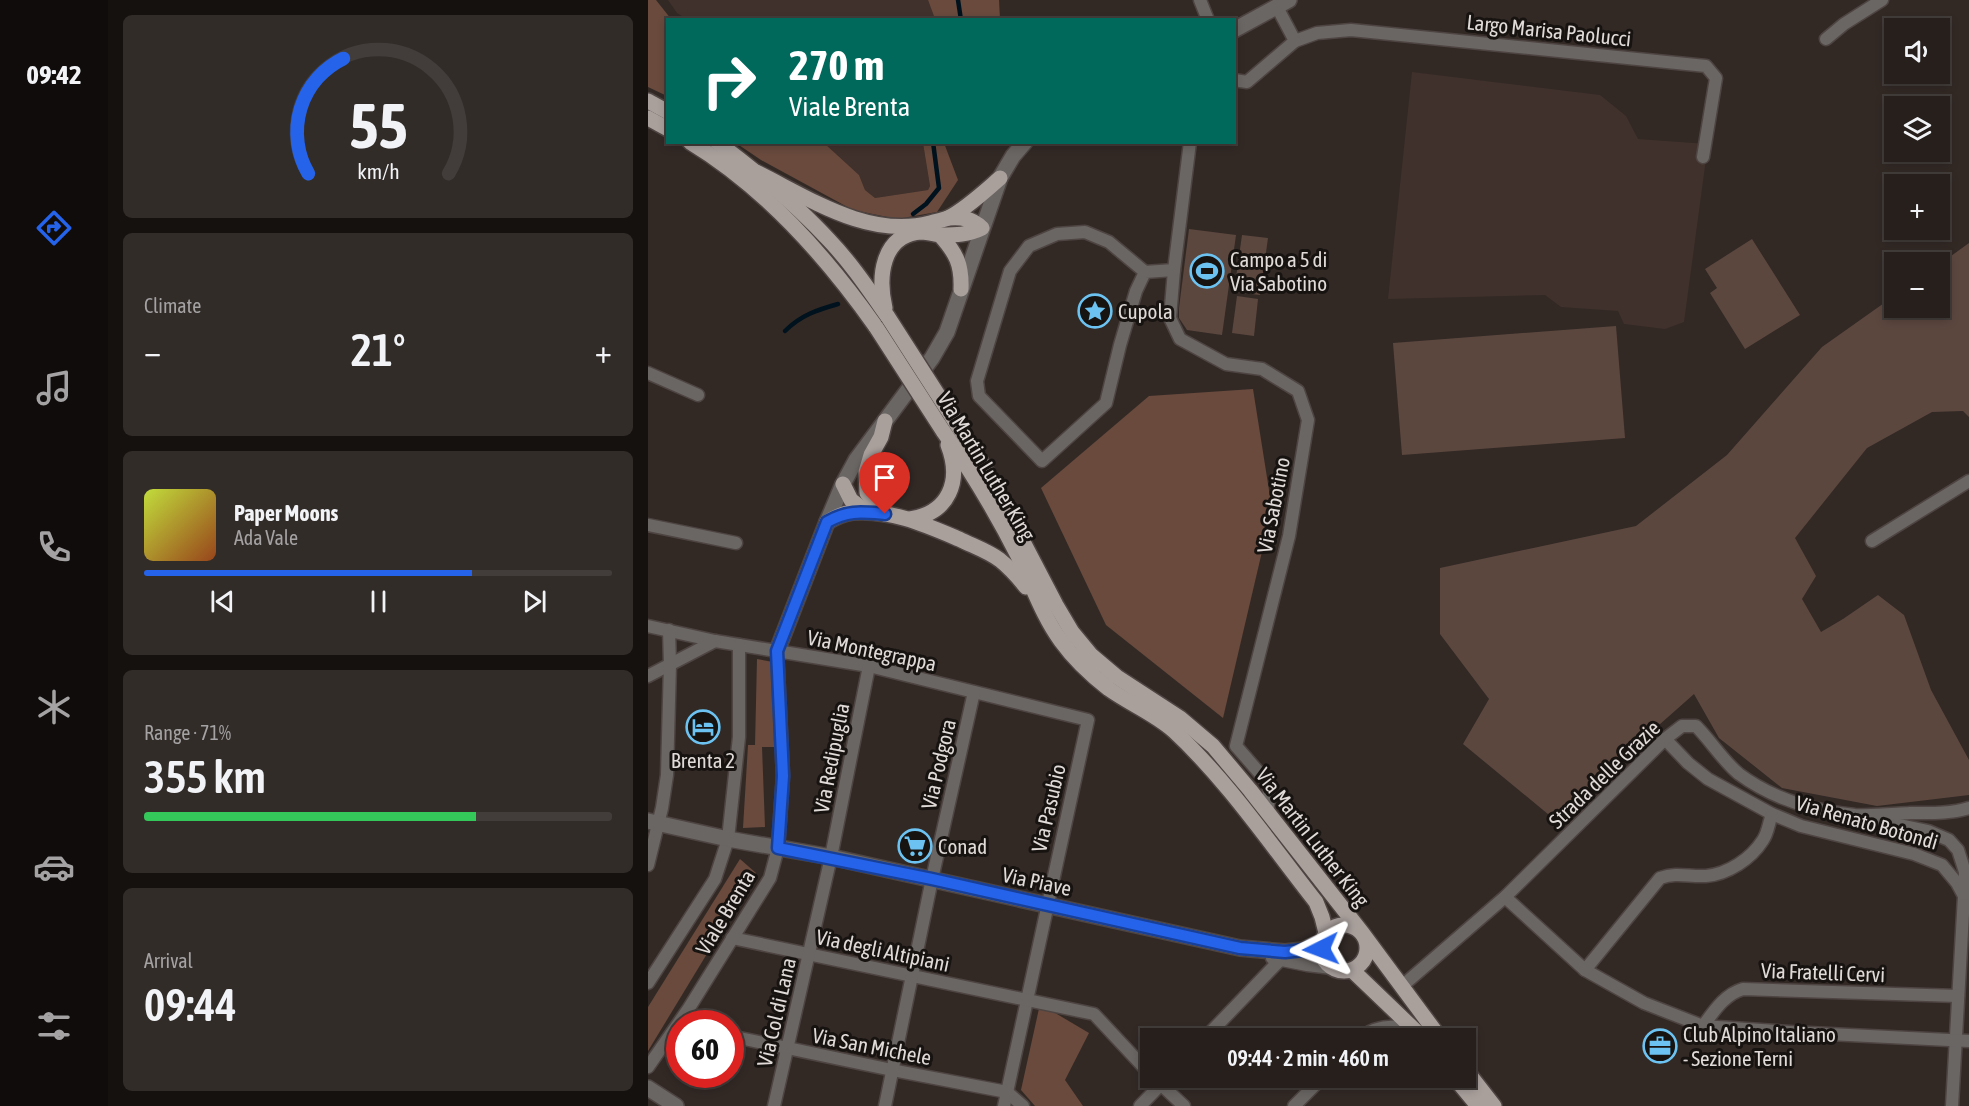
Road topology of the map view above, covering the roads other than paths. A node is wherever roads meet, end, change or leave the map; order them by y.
1 (1200, 0) edge
2 (1882, 0) edge
3 (1283, 3) edge
4 (1207, 18) edge
5 (1236, 29) edge
6 (1826, 39) dead end
7 (1295, 41) junction
8 (1236, 80) edge
9 (648, 101) edge
10 (666, 111) edge
11 (648, 118) edge
12 (666, 128) edge
13 (693, 144) edge
14 (720, 144) edge
15 (1023, 144) edge
16 (1190, 144) edge
17 (1703, 157) dead end
18 (756, 172) junction
19 (1000, 178) junction
20 (948, 218) junction
21 (982, 228) junction
22 (940, 235) junction
23 (1174, 270) junction
24 (1145, 272) junction
25 (962, 289) junction
26 (882, 322) junction
27 (648, 372) edge
28 (698, 395) dead end
29 (885, 421) junction
30 (949, 427) junction
31 (1969, 481) edge
32 (843, 484) junction
33 (867, 493) junction
34 (867, 512) junction
35 (885, 514) junction
36 (910, 519) junction
37 (827, 522) junction
38 (648, 525) edge
39 (1872, 541) dead end
40 (736, 543) dead end
41 (1043, 611) junction
42 (648, 626) edge
43 (669, 630) junction
44 (715, 641) junction
45 (739, 645) junction
46 (777, 651) junction
47 (670, 664) junction
48 (869, 666) junction
49 (648, 676) edge
50 (974, 692) junction
51 (1088, 720) joint
52 (1665, 739) junction
53 (1969, 808) edge
54 (1268, 812) junction
55 (1772, 814) junction
56 (1857, 815) junction
57 (653, 822) edge
58 (728, 839) junction
59 (1949, 840) junction
60 (778, 848) junction
61 (1969, 850) edge
62 (831, 857) junction
63 (648, 865) edge
64 (932, 879) junction
65 (1964, 896) junction
66 (1505, 897) junction
67 (1047, 905) junction
68 (1363, 934) junction
69 (1324, 937) junction
70 (732, 938) junction
71 (1240, 948) junction
72 (810, 954) junction
73 (1280, 960) junction
74 (1332, 968) junction
75 (1352, 970) junction
76 (1584, 970) junction
77 (911, 975) junction
78 (648, 983) edge
79 (1401, 987) junction
80 (1958, 996) junction
81 (1026, 1001) junction
82 (687, 1010) edge
83 (1411, 1026) joint
84 (1703, 1026) junction
85 (1215, 1028) edge
86 (1378, 1028) edge
87 (1432, 1028) edge
88 (744, 1039) edge
89 (1955, 1040) junction
90 (1969, 1041) edge
91 (666, 1042) edge
92 (788, 1049) junction
93 (1140, 1060) edge
94 (648, 1067) edge
95 (892, 1071) junction
96 (1476, 1083) edge
97 (648, 1088) edge
98 (1152, 1088) edge
99 (1167, 1088) edge
100 (1312, 1088) edge
101 (1463, 1088) edge
102 (1007, 1092) junction
103 (676, 1106) edge
104 (774, 1106) edge
105 (885, 1106) edge
106 (1004, 1106) edge
107 (1023, 1106) edge
108 (1140, 1106) edge
109 (1184, 1106) edge
110 (1294, 1106) edge
111 (1478, 1106) edge
112 (1494, 1106) edge
113 (1952, 1106) edge

1 - 4 street
2 - 6 street
3 - 5 street
3 - 7 street
7 - 8 street, Largo Marisa Paolucci
7 - 17 street, Largo Marisa Paolucci
9 - 10 main road
11 - 12 main road
13 - 26 main road, Via Martin Luther King
14 - 18 main road, Via Martin Luther King
15 - 19 street
16 - 23 street
18 - 20 main road
18 - 26 main road, Via Martin Luther King
19 - 20 main road
19 - 21 street
20 - 21 main road
21 - 22 main road
21 - 25 street
22 - 25 main road
22 - 26 main road
23 - 24 street
23 - 54 street, Via Sabotino
24 - 24 street
25 - 29 street
26 - 30 main road, Via Martin Luther King, bridge
27 - 28 street
29 - 32 street
29 - 33 main road
30 - 36 main road
30 - 41 main road, Via Martin Luther King
30 - 54 main road, Via Martin Luther King
31 - 39 street
32 - 33 main road
32 - 34 main road
32 - 37 street
33 - 35 main road
34 - 35 main road
34 - 37 main road
35 - 36 main road
36 - 41 main road
37 - 46 street
38 - 40 street
41 - 69 main road, Via Martin Luther King
42 - 43 street, Via Montegrappa
43 - 44 street, Via Montegrappa
43 - 47 street
44 - 45 street, Via Montegrappa
44 - 47 street
45 - 46 street, Via Montegrappa
45 - 58 street, Viale Brenta
46 - 48 street, Via Montegrappa
46 - 60 street, Viale Brenta
47 - 49 street
47 - 57 street
48 - 50 street, Via Montegrappa
48 - 62 street, Via Redipuglia
50 - 51 street, Via Montegrappa
50 - 64 street, Via Podgora
51 - 67 street, Via Pasubio
52 - 55 street, Via Renato Botondi
52 - 56 street, Strada delle Grazie
52 - 66 street, Strada delle Grazie
53 - 56 street, Strada delle Grazie
54 - 68 main road, Via Martin Luther King
55 - 65 street, Via Renato Botondi
55 - 76 street
56 - 59 street, Strada delle Grazie
57 - 58 street, Via Piave
57 - 63 street
58 - 60 street, Via Piave
58 - 78 street, Viale Brenta
59 - 61 street, Strada delle Grazie
59 - 65 street
60 - 62 street, Via Piave
60 - 70 street, Viale Brenta
62 - 64 street, Via Piave
62 - 72 street, Via Col di Lana
64 - 67 street, Via Piave
64 - 77 street, Via Podgora
65 - 80 street
66 - 76 street
66 - 79 street, Strada delle Grazie
67 - 71 street, Via Piave
67 - 81 street, Via Pasubio
68 - 69 main road, Via Martin Luther King
68 - 75 main road
68 - 79 main road
69 - 71 street, Via Piave
69 - 74 main road
70 - 72 street, Via degli Altipiani
70 - 82 street, Viale Brenta
71 - 73 street, Via Piave
72 - 77 street, Via degli Altipiani
72 - 92 street, Via Col di Lana
73 - 74 street, Via Piave
73 - 85 street
74 - 75 main road, Via Piave
75 - 83 main road
76 - 84 street
77 - 81 street, Via degli Altipiani
77 - 95 street, Via Podgora
79 - 87 main road
80 - 84 street, Via Fratelli Cervi
80 - 89 street
81 - 93 street, Via degli Altipiani
81 - 102 street, Via Pasubio
83 - 86 street
84 - 89 street
88 - 92 street, Via San Michele
89 - 90 street
89 - 113 street
91 - 94 street, Viale Brenta
92 - 95 street, Via San Michele
92 - 104 street, Via Col di Lana
95 - 102 street, Via San Michele
95 - 105 street, Via Podgora
96 - 112 main road
97 - 103 street
98 - 108 street
99 - 109 street, Via degli Altipiani
100 - 110 street
101 - 111 main road
102 - 106 street, Via Pasubio
102 - 107 street

